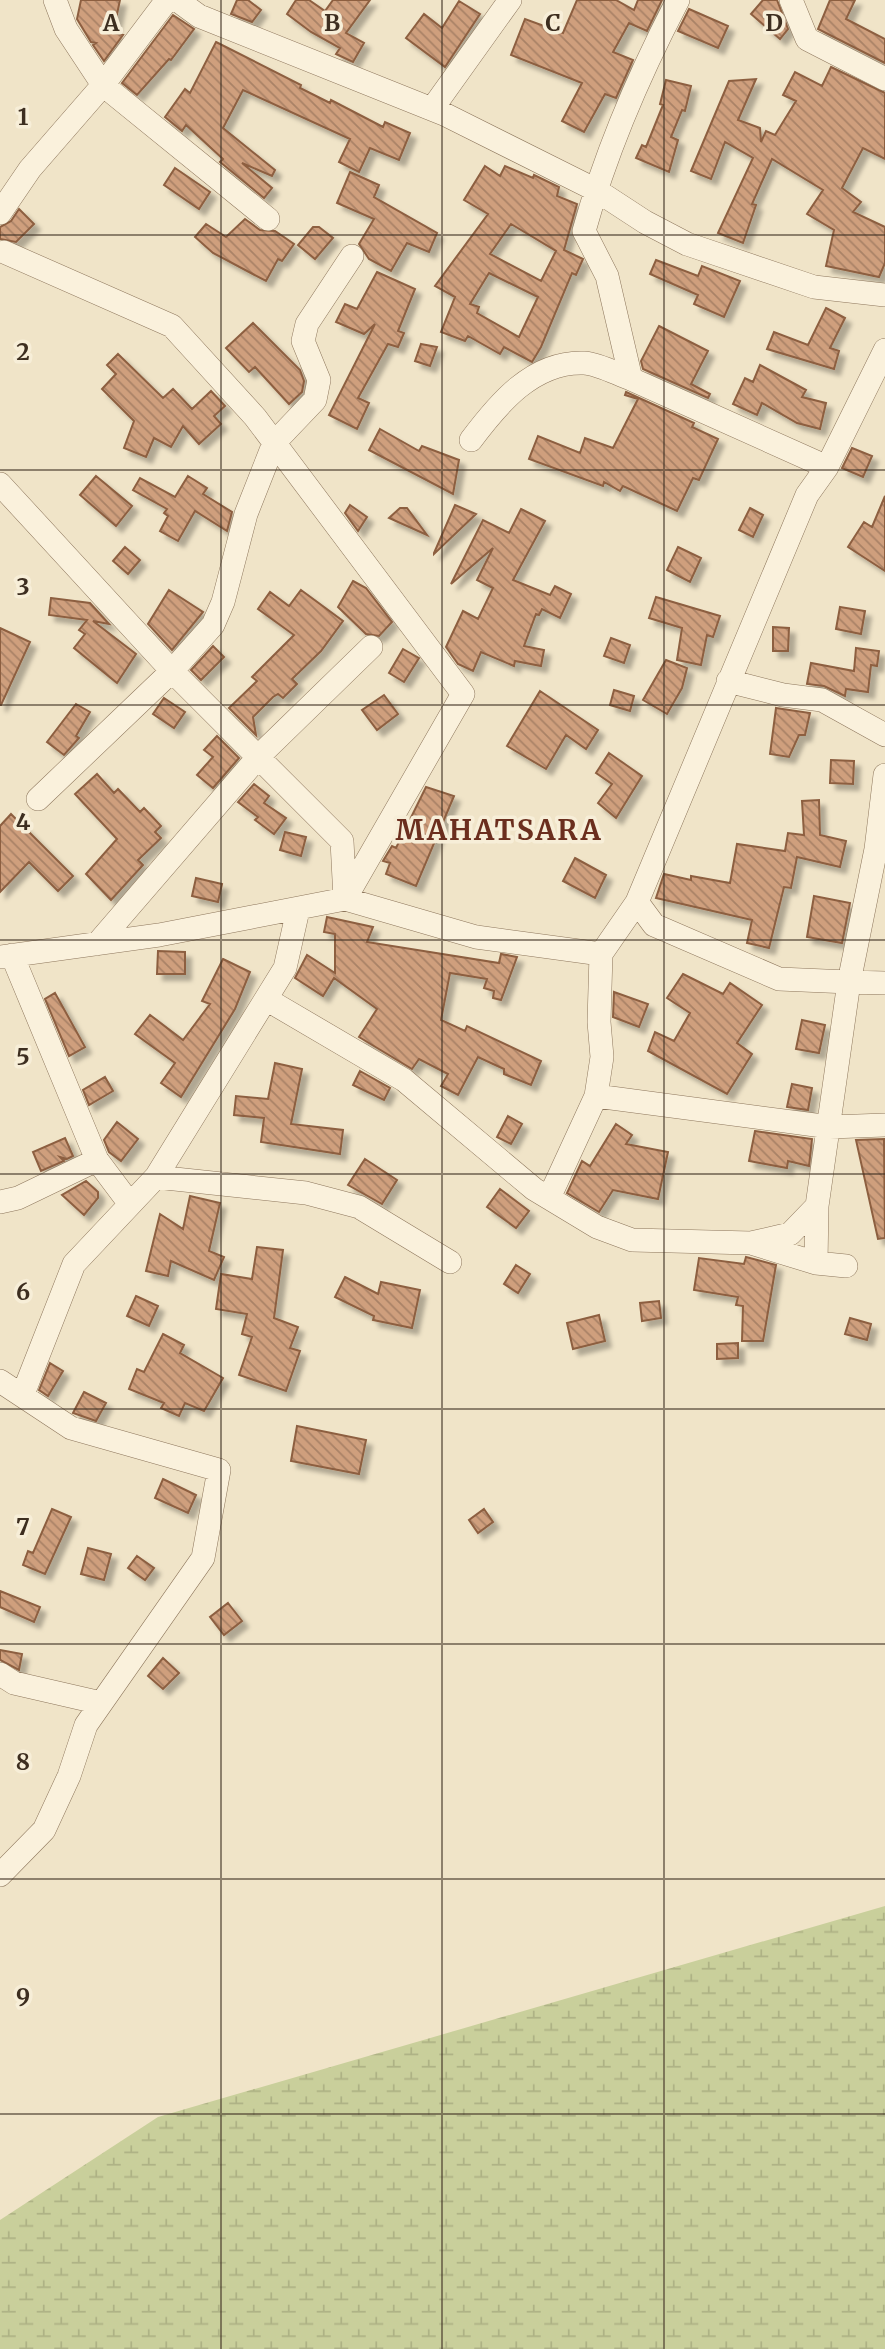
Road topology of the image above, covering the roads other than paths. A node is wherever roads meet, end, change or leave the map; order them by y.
1 (55, 0) edge
2 (167, 0) edge
3 (177, 0) edge
4 (510, 0) edge
5 (678, 0) edge
6 (791, 0) edge
7 (885, 79) edge
8 (103, 85) junction
9 (432, 109) junction
10 (596, 190) junction
11 (0, 213) edge
12 (268, 219) dead end
13 (1, 252) edge
14 (352, 256) dead end
15 (885, 295) edge
16 (885, 350) edge
17 (631, 379) junction
18 (471, 440) dead end
19 (274, 443) junction
20 (827, 467) junction
21 (0, 484) edge
22 (371, 647) dead end
23 (172, 671) junction
24 (729, 681) junction
25 (885, 736) edge
26 (260, 755) junction
27 (885, 775) edge
28 (38, 799) dead end
29 (345, 899) junction
30 (637, 902) junction
31 (298, 910) junction
32 (97, 944) junction
33 (601, 954) junction
34 (6, 956) edge
35 (849, 982) junction
36 (885, 983) edge
37 (266, 999) junction
38 (596, 1096) junction
39 (885, 1125) edge
40 (830, 1128) junction
41 (97, 1160) junction
42 (156, 1177) junction
43 (549, 1198) junction
44 (0, 1202) edge
45 (130, 1204) junction
46 (817, 1206) junction
47 (751, 1243) junction
48 (450, 1262) dead end
49 (816, 1263) junction
50 (846, 1266) dead end
51 (0, 1381) edge
52 (23, 1394) junction
53 (0, 1674) edge
54 (101, 1703) junction
55 (0, 1875) edge

1 - 8 street
2 - 8 street
3 - 9 street
4 - 9 street
5 - 10 street
6 - 7 street
8 - 11 street
8 - 12 street
9 - 10 street
10 - 15 street
10 - 17 street
13 - 19 street
14 - 19 street
16 - 20 street
17 - 18 street
17 - 20 street
19 - 23 street
19 - 29 street
20 - 24 street
21 - 23 street
22 - 26 street
23 - 26 street
23 - 28 street
24 - 25 street
24 - 30 street
26 - 29 street
26 - 32 street
27 - 35 street
29 - 31 street
29 - 33 street
30 - 33 street
30 - 35 street
31 - 32 street
31 - 37 street
32 - 34 street
33 - 38 street
34 - 41 street
35 - 36 street
35 - 40 street
37 - 42 street
37 - 43 street
38 - 40 street
38 - 43 street
39 - 40 street
40 - 46 street
41 - 44 street
41 - 45 street
42 - 45 street
42 - 48 street
43 - 47 street
45 - 52 street
46 - 47 street
46 - 49 street
47 - 49 street
49 - 50 street
51 - 52 street
52 - 54 street
53 - 54 street
54 - 55 street

